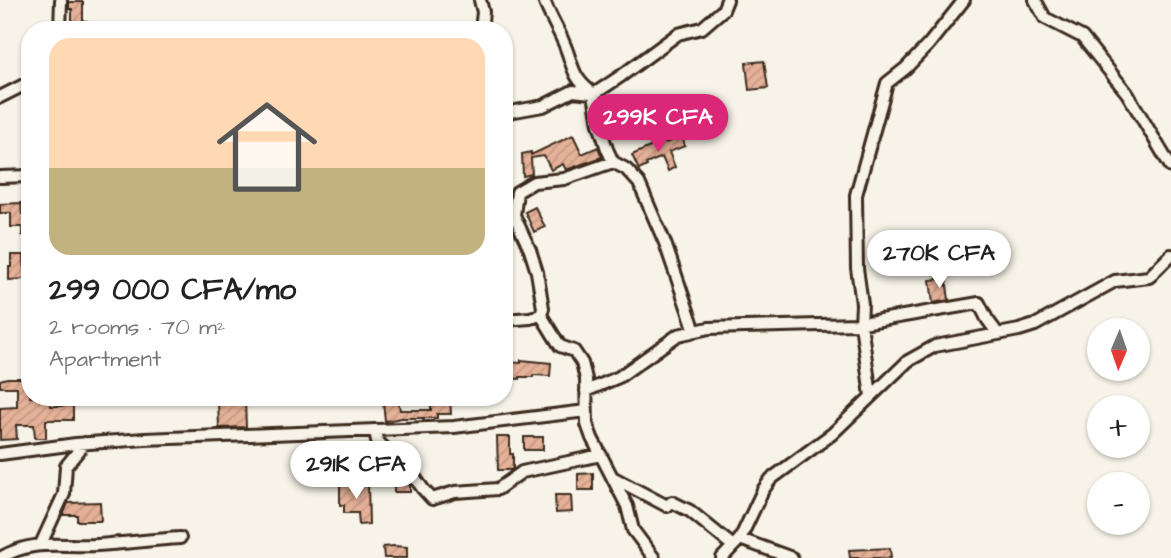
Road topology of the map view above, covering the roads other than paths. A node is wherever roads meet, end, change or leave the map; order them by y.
1 (61, 0) edge
2 (480, 0) edge
3 (544, 0) edge
4 (726, 0) edge
5 (964, 0) edge
6 (1035, 0) edge
7 (60, 21) edge
8 (482, 21) edge
9 (21, 86) edge
10 (594, 93) junction
11 (0, 97) edge
12 (513, 111) edge
13 (613, 162) junction
14 (1171, 167) edge
15 (21, 176) edge
16 (0, 177) edge
17 (1171, 255) edge
18 (541, 315) junction
19 (513, 319) edge
20 (861, 324) junction
21 (695, 331) junction
22 (998, 334) junction
23 (586, 391) junction
24 (871, 396) junction
25 (586, 411) junction
26 (375, 430) junction
27 (85, 443) junction
28 (0, 454) edge
29 (601, 455) junction
30 (614, 478) junction
31 (180, 538) dead end
32 (737, 542) junction
33 (41, 544) junction
34 (0, 558) edge
35 (654, 558) edge
36 (722, 558) edge
37 (792, 558) edge

1 - 7 street
2 - 8 street
3 - 10 street
4 - 10 street
5 - 20 street
6 - 14 street
9 - 11 street
10 - 12 street
10 - 13 street
13 - 18 street
13 - 21 street
15 - 16 street
17 - 22 street
18 - 19 street
18 - 23 street
20 - 21 street
20 - 22 street
20 - 24 street
21 - 23 street
22 - 24 street
23 - 25 street
24 - 32 street
25 - 26 street
25 - 29 street
26 - 27 street
26 - 29 street
27 - 28 street
27 - 33 street
29 - 30 street
30 - 32 street
30 - 35 street
31 - 33 street
32 - 36 street
32 - 37 street
33 - 34 street

